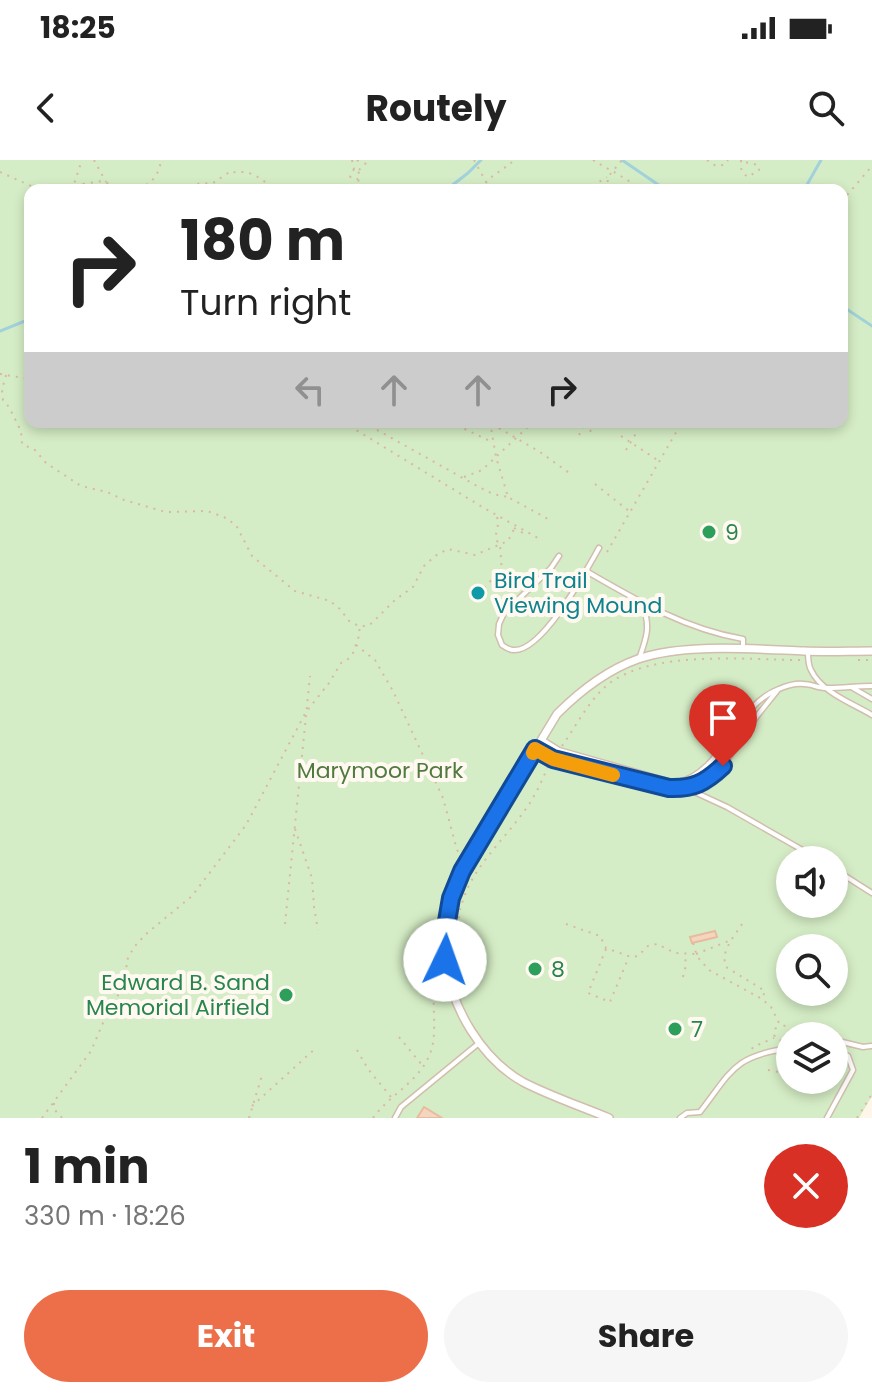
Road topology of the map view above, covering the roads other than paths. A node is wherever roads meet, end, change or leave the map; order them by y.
1 (599, 548) dead end
2 (559, 556) dead end
3 (586, 571) junction
4 (642, 604) junction
5 (743, 649) junction
6 (808, 651) junction
7 (872, 651) edge
8 (639, 659) junction
9 (872, 686) edge
10 (852, 687) junction
11 (779, 689) junction
12 (827, 689) junction
13 (872, 699) edge
14 (872, 715) edge
15 (542, 739) junction
16 (535, 749) junction
17 (675, 783) junction
18 (687, 789) junction
19 (795, 846) edge
20 (848, 878) edge
21 (872, 893) edge
22 (445, 960) junction
23 (409, 967) dead end
24 (480, 1043) junction
25 (848, 1043) edge
26 (871, 1046) edge
27 (776, 1052) edge
28 (848, 1056) edge
29 (848, 1078) edge
30 (839, 1094) edge
31 (700, 1112) junction
32 (395, 1118) edge
33 (609, 1118) edge
34 (680, 1118) edge
35 (706, 1118) edge
36 (827, 1118) edge

1 - 3 lane
2 - 3 lane
3 - 4 lane
4 - 5 lane
4 - 8 lane
5 - 6 street
5 - 8 street
6 - 7 street
6 - 12 lane
8 - 15 street
9 - 10 lane
10 - 12 lane
10 - 13 lane
11 - 12 lane
11 - 17 lane
11 - 18 lane
12 - 14 lane
15 - 16 street
15 - 17 lane
16 - 18 lane
16 - 22 street
17 - 18 lane
18 - 19 lane
20 - 21 lane
22 - 23 lane
22 - 24 street
24 - 32 lane
24 - 33 street
25 - 26 lane
27 - 31 lane
28 - 29 lane
30 - 36 lane
31 - 34 lane
31 - 35 lane

